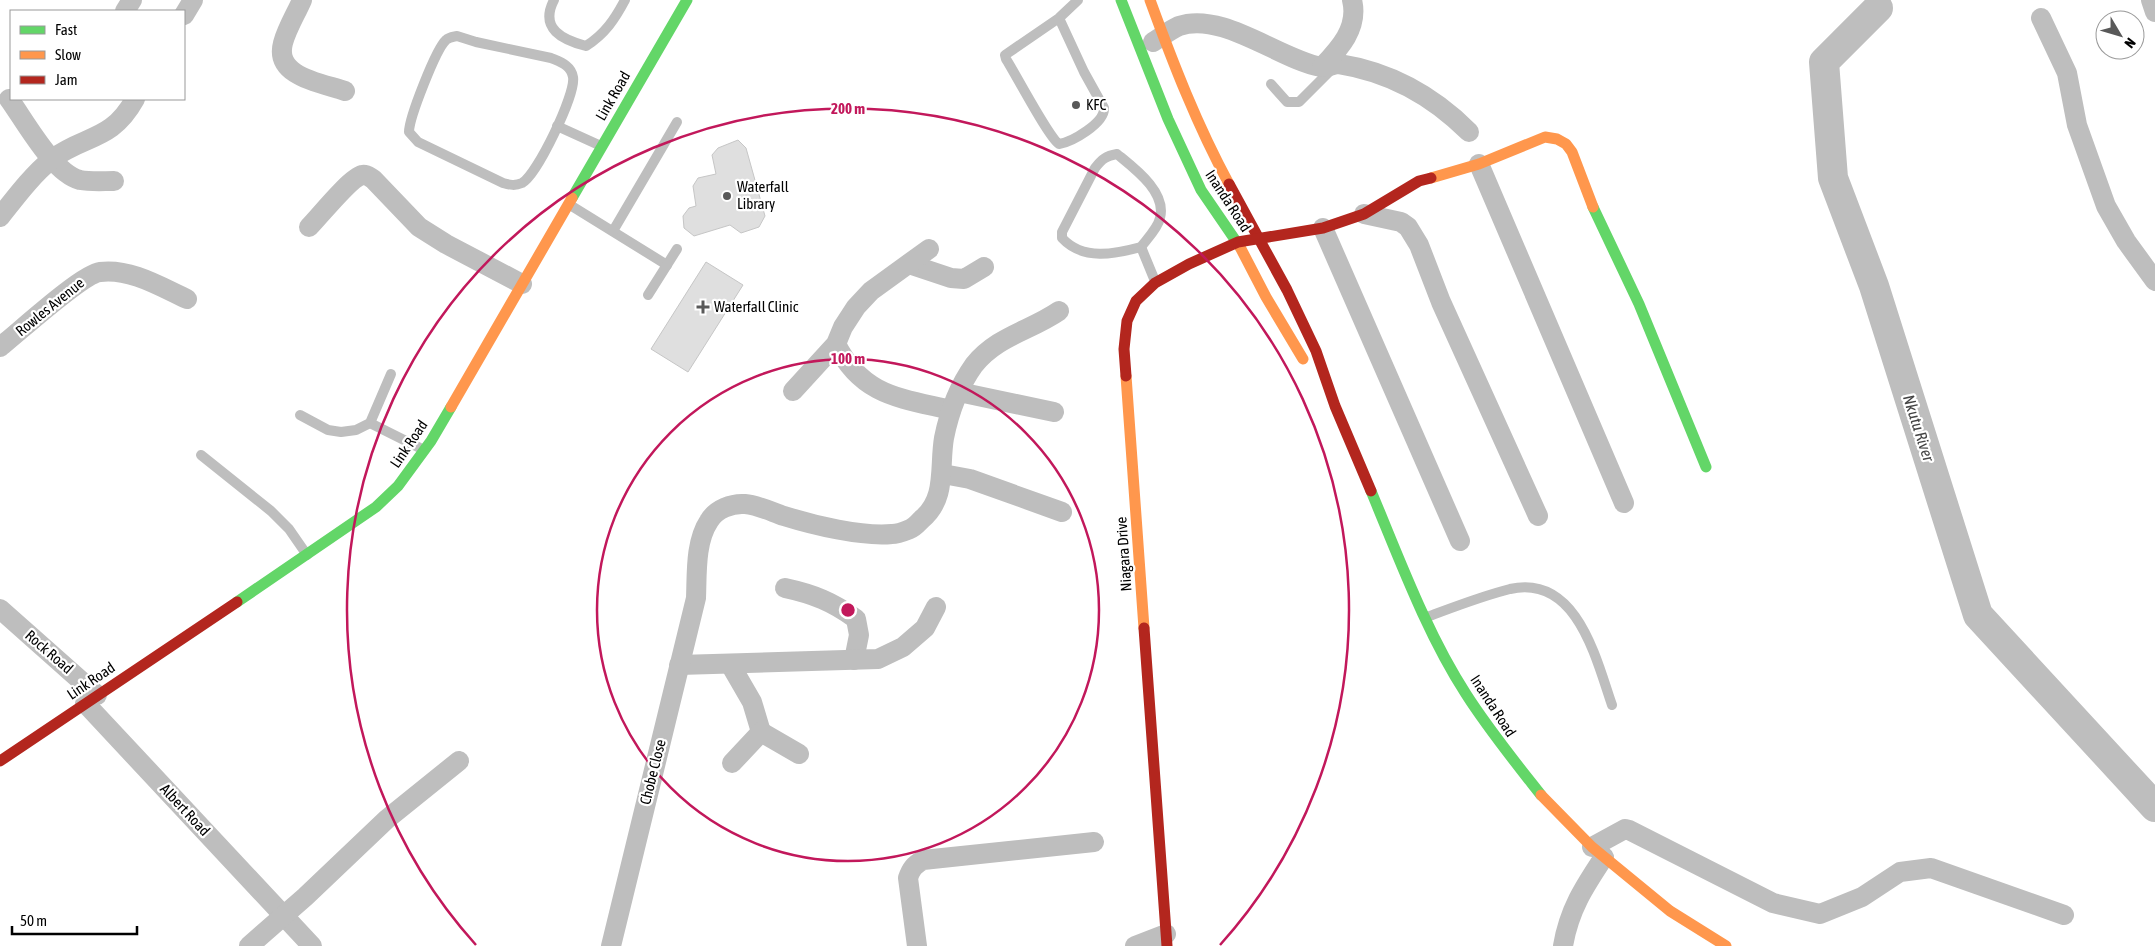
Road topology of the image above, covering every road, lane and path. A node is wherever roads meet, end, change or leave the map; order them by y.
1 (193, 0) edge
2 (302, 0) edge
3 (554, 0) edge
4 (625, 0) edge
5 (687, 0) edge
6 (1078, 0) edge
7 (1121, 0) edge
8 (1150, 0) edge
9 (1352, 0) edge
10 (2151, 0) edge
11 (185, 12) edge
12 (2155, 12) edge
13 (1059, 18) junction
14 (2041, 18) dead end
15 (1163, 36) junction
16 (1140, 48) junction
17 (1329, 66) junction
18 (1271, 84) dead end
19 (345, 90) dead end
20 (134, 100) edge
21 (7, 102) edge
22 (677, 122) dead end
23 (557, 126) junction
24 (1469, 132) dead end
25 (601, 146) junction
26 (52, 159) junction
27 (1479, 164) junction
28 (114, 181) dead end
29 (568, 204) junction
30 (1364, 214) junction
31 (0, 218) edge
32 (309, 228) dead end
33 (1322, 228) junction
34 (612, 231) junction
35 (1259, 238) junction
36 (1238, 242) junction
37 (1142, 247) junction
38 (677, 249) dead end
39 (929, 249) dead end
40 (909, 264) junction
41 (667, 265) junction
42 (984, 267) dead end
43 (2155, 281) edge
44 (1155, 283) junction
45 (522, 284) junction
46 (648, 295) dead end
47 (187, 299) dead end
48 (1059, 311) dead end
49 (836, 344) junction
50 (0, 347) edge
51 (391, 374) dead end
52 (793, 391) dead end
53 (955, 401) junction
54 (1335, 406) junction
55 (1054, 412) dead end
56 (300, 415) dead end
57 (370, 423) junction
58 (424, 451) junction
59 (201, 455) dead end
60 (1706, 467) dead end
61 (943, 474) junction
62 (1624, 504) dead end
63 (1062, 512) dead end
64 (1538, 516) dead end
65 (1460, 541) dead end
66 (307, 556) junction
67 (785, 588) dead end
68 (936, 606) dead end
69 (0, 609) edge
70 (1424, 618) junction
71 (854, 660) junction
72 (730, 664) junction
73 (679, 665) junction
74 (91, 699) junction
75 (1612, 705) dead end
76 (762, 732) junction
77 (799, 754) dead end
78 (0, 760) edge
79 (459, 761) dead end
80 (732, 763) dead end
81 (1094, 842) dead end
82 (1598, 852) junction
83 (2064, 915) dead end
84 (284, 916) junction
85 (1167, 940) edge
86 (249, 946) edge
87 (312, 946) edge
88 (611, 946) edge
89 (917, 946) edge
90 (1135, 946) edge
91 (1563, 946) edge
92 (1726, 946) edge

1 - 11 street
2 - 19 street
3 - 4 lane
5 - 25 street, Link Road
6 - 13 lane
7 - 16 street, Inanda Road
8 - 15 street, Inanda Road
9 - 17 street
10 - 12 street
13 - 13 lane
14 - 43 street
15 - 16 street
15 - 17 street
15 - 35 street, Inanda Road
16 - 36 street, Inanda Road
17 - 18 lane
17 - 24 street
20 - 26 street
21 - 26 street
22 - 34 lane
23 - 23 lane
23 - 25 lane
25 - 29 street, Link Road
26 - 28 street
26 - 31 street
27 - 30 street, Niagara Drive
27 - 60 street, Niagara Drive
27 - 62 street
29 - 34 lane
29 - 45 street, Link Road
30 - 33 street, Niagara Drive
30 - 64 street
32 - 45 street
33 - 35 street, Niagara Drive
33 - 65 street
34 - 41 lane
35 - 36 street, Niagara Drive
35 - 54 street, Inanda Road
36 - 44 street, Niagara Drive
36 - 54 street, Inanda Road
37 - 37 lane
37 - 44 lane
38 - 41 lane
39 - 40 street
40 - 42 street
40 - 49 street
41 - 46 lane
44 - 85 street, Niagara Drive
45 - 58 street, Link Road
47 - 50 street, Rowles Avenue
48 - 53 street, Chobe Close
49 - 52 street
49 - 53 street
51 - 57 lane
53 - 55 street
53 - 61 street, Chobe Close
54 - 70 street, Inanda Road
56 - 57 lane
57 - 58 lane
58 - 66 street, Link Road
59 - 66 lane
61 - 63 street
61 - 73 street, Chobe Close
66 - 74 street, Link Road
67 - 71 street
68 - 71 street
69 - 74 street, Rock Road
70 - 75 lane
70 - 82 street, Inanda Road
71 - 72 street
72 - 73 street
72 - 76 street
73 - 88 street, Chobe Close
74 - 78 street, Link Road
74 - 84 street, Albert Road
76 - 77 street
76 - 80 street
79 - 84 street
81 - 89 street
82 - 83 street
82 - 91 street
82 - 92 street, Inanda Road
84 - 86 street
84 - 87 street, Albert Road
85 - 90 street

